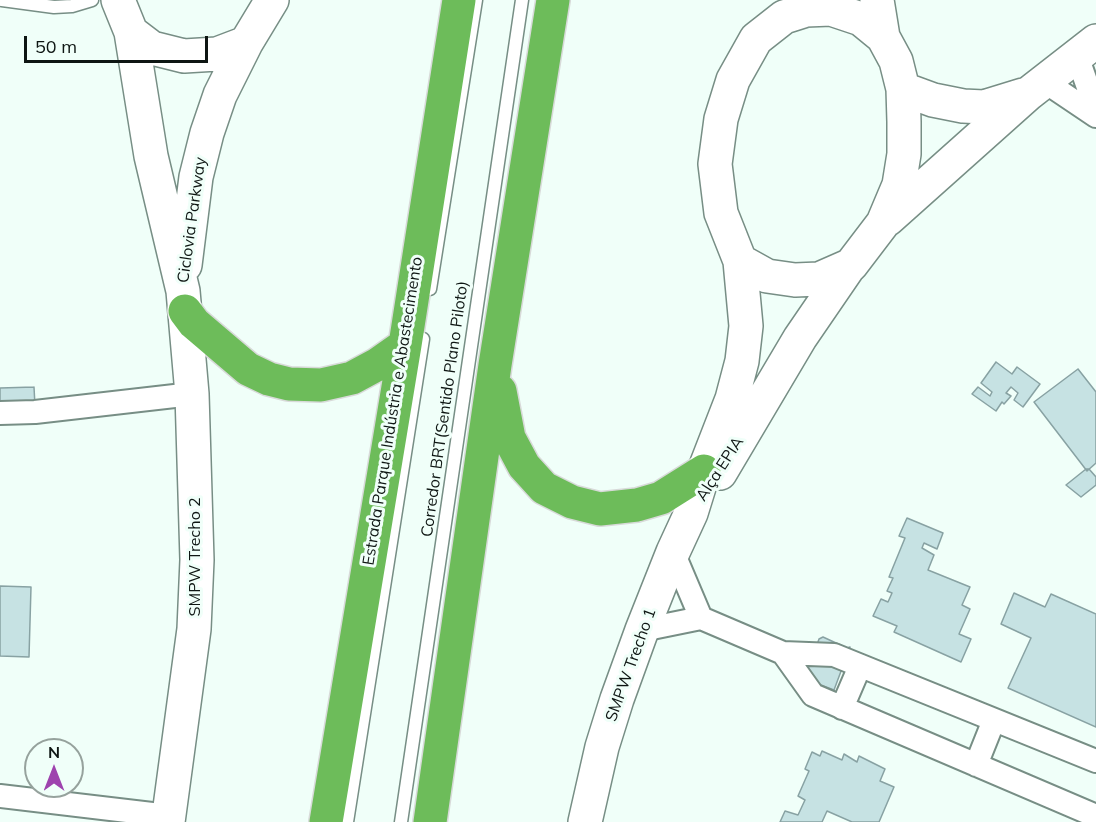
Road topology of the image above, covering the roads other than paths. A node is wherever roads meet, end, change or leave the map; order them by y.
1 (2, 0) edge
2 (92, 0) edge
3 (118, 0) edge
4 (272, 0) edge
5 (459, 0) edge
6 (476, 0) edge
7 (522, 0) edge
8 (553, 0) edge
9 (780, 0) edge
10 (877, 0) edge
11 (131, 32) junction
12 (883, 36) junction
13 (756, 39) junction
14 (246, 43) junction
15 (1086, 48) edge
16 (1036, 87) junction
17 (903, 89) junction
18 (1096, 110) edge
19 (1096, 116) edge
20 (883, 224) junction
21 (740, 261) junction
22 (851, 265) junction
23 (184, 301) junction
24 (428, 305) dead end
25 (415, 337) junction
26 (495, 365) junction
27 (192, 394) junction
28 (0, 413) edge
29 (704, 471) junction
30 (691, 513) junction
31 (673, 552) junction
32 (701, 618) junction
33 (642, 630) junction
34 (783, 653) junction
35 (860, 666) junction
36 (842, 708) junction
37 (994, 720) junction
38 (1096, 761) edge
39 (976, 765) junction
40 (0, 796) edge
41 (1096, 816) edge
42 (168, 819) edge
43 (326, 822) edge
44 (347, 822) edge
45 (401, 822) edge
46 (430, 822) edge
47 (585, 822) edge

1 - 2 lane
3 - 11 street, Ciclovia Parkway
4 - 14 street, Ciclovia Parkway
5 - 25 highway, Estrada Parque Indústria e Abastecimento
6 - 24 lane
7 - 45 lane, Corredor BRT(Sentido Plano Piloto)
8 - 26 highway
9 - 13 street
10 - 12 street
11 - 14 street
11 - 23 street, Ciclovia Parkway
12 - 13 street
12 - 17 street
13 - 21 street, Alça EPIA
14 - 23 street, Ciclovia Parkway
15 - 16 street
15 - 18 street
16 - 17 street
16 - 19 street
16 - 20 street
17 - 20 street
20 - 22 street, Alça EPIA
21 - 22 street
21 - 29 street, Alça EPIA
22 - 30 street, Alça EPIA
23 - 25 highway
23 - 27 street, SMPW Trecho 2
25 - 43 highway, Estrada Parque Indústria e Abastecimento
25 - 44 lane
26 - 29 highway
26 - 46 highway
27 - 28 street
27 - 42 street, SMPW Trecho 2
29 - 30 street, Alça EPIA
30 - 31 street, SMPW Trecho 1
31 - 32 street
31 - 33 street, SMPW Trecho 1
32 - 33 street
32 - 34 street
33 - 47 street, SMPW Trecho 1
34 - 35 street
34 - 36 street
35 - 36 street
35 - 37 street
36 - 39 street
37 - 38 street
37 - 39 street
39 - 41 street
40 - 42 street

